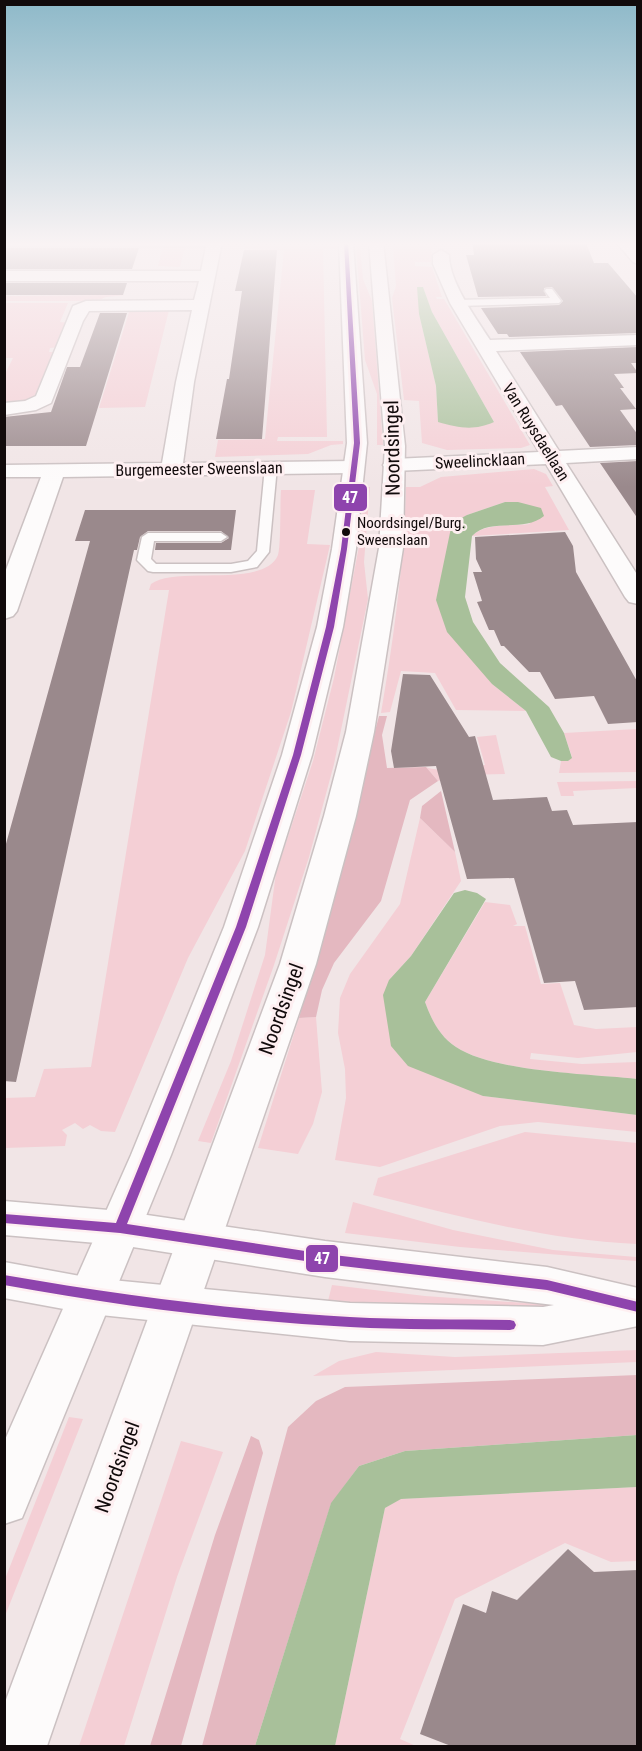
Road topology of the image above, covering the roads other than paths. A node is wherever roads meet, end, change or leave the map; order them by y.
1 (73, 324) edge
2 (199, 324) edge
3 (350, 324) edge
4 (384, 324) edge
5 (471, 324) edge
6 (638, 340) edge
7 (485, 346) junction
8 (4, 409) edge
9 (638, 453) edge
10 (551, 456) junction
11 (394, 465) junction
12 (271, 467) junction
13 (353, 467) junction
14 (171, 470) junction
15 (4, 471) edge
16 (54, 471) junction
17 (221, 537) dead end
18 (638, 597) edge
19 (4, 611) edge
20 (4, 1218) edge
21 (120, 1228) junction
22 (198, 1241) junction
23 (4, 1280) edge
24 (91, 1296) junction
25 (174, 1305) junction
26 (638, 1307) edge
27 (4, 1501) edge
28 (18, 1746) edge

1 - 8 street
2 - 14 street
3 - 13 street, Noordsingel
4 - 11 street, Noordsingel
5 - 7 street, Van Ruysdaellaan
6 - 7 street
7 - 10 street, Van Ruysdaellaan
9 - 10 street, Sweelincklaan
10 - 11 street, Sweelincklaan
10 - 18 street, Van Ruysdaellaan
11 - 13 street, Burgemeester Sweenslaan
11 - 22 street, Noordsingel
12 - 13 street, Burgemeester Sweenslaan
12 - 14 street, Burgemeester Sweenslaan
12 - 17 lane
13 - 21 street, Noordsingel
14 - 16 street, Burgemeester Sweenslaan
15 - 16 street, Burgemeester Sweenslaan
16 - 19 street
20 - 21 street
21 - 22 street
21 - 24 street, Noordsingel
22 - 25 street, Noordsingel
22 - 26 street
23 - 24 street
24 - 25 street
24 - 27 street, Noordsingel
25 - 26 street
25 - 28 street, Noordsingel

